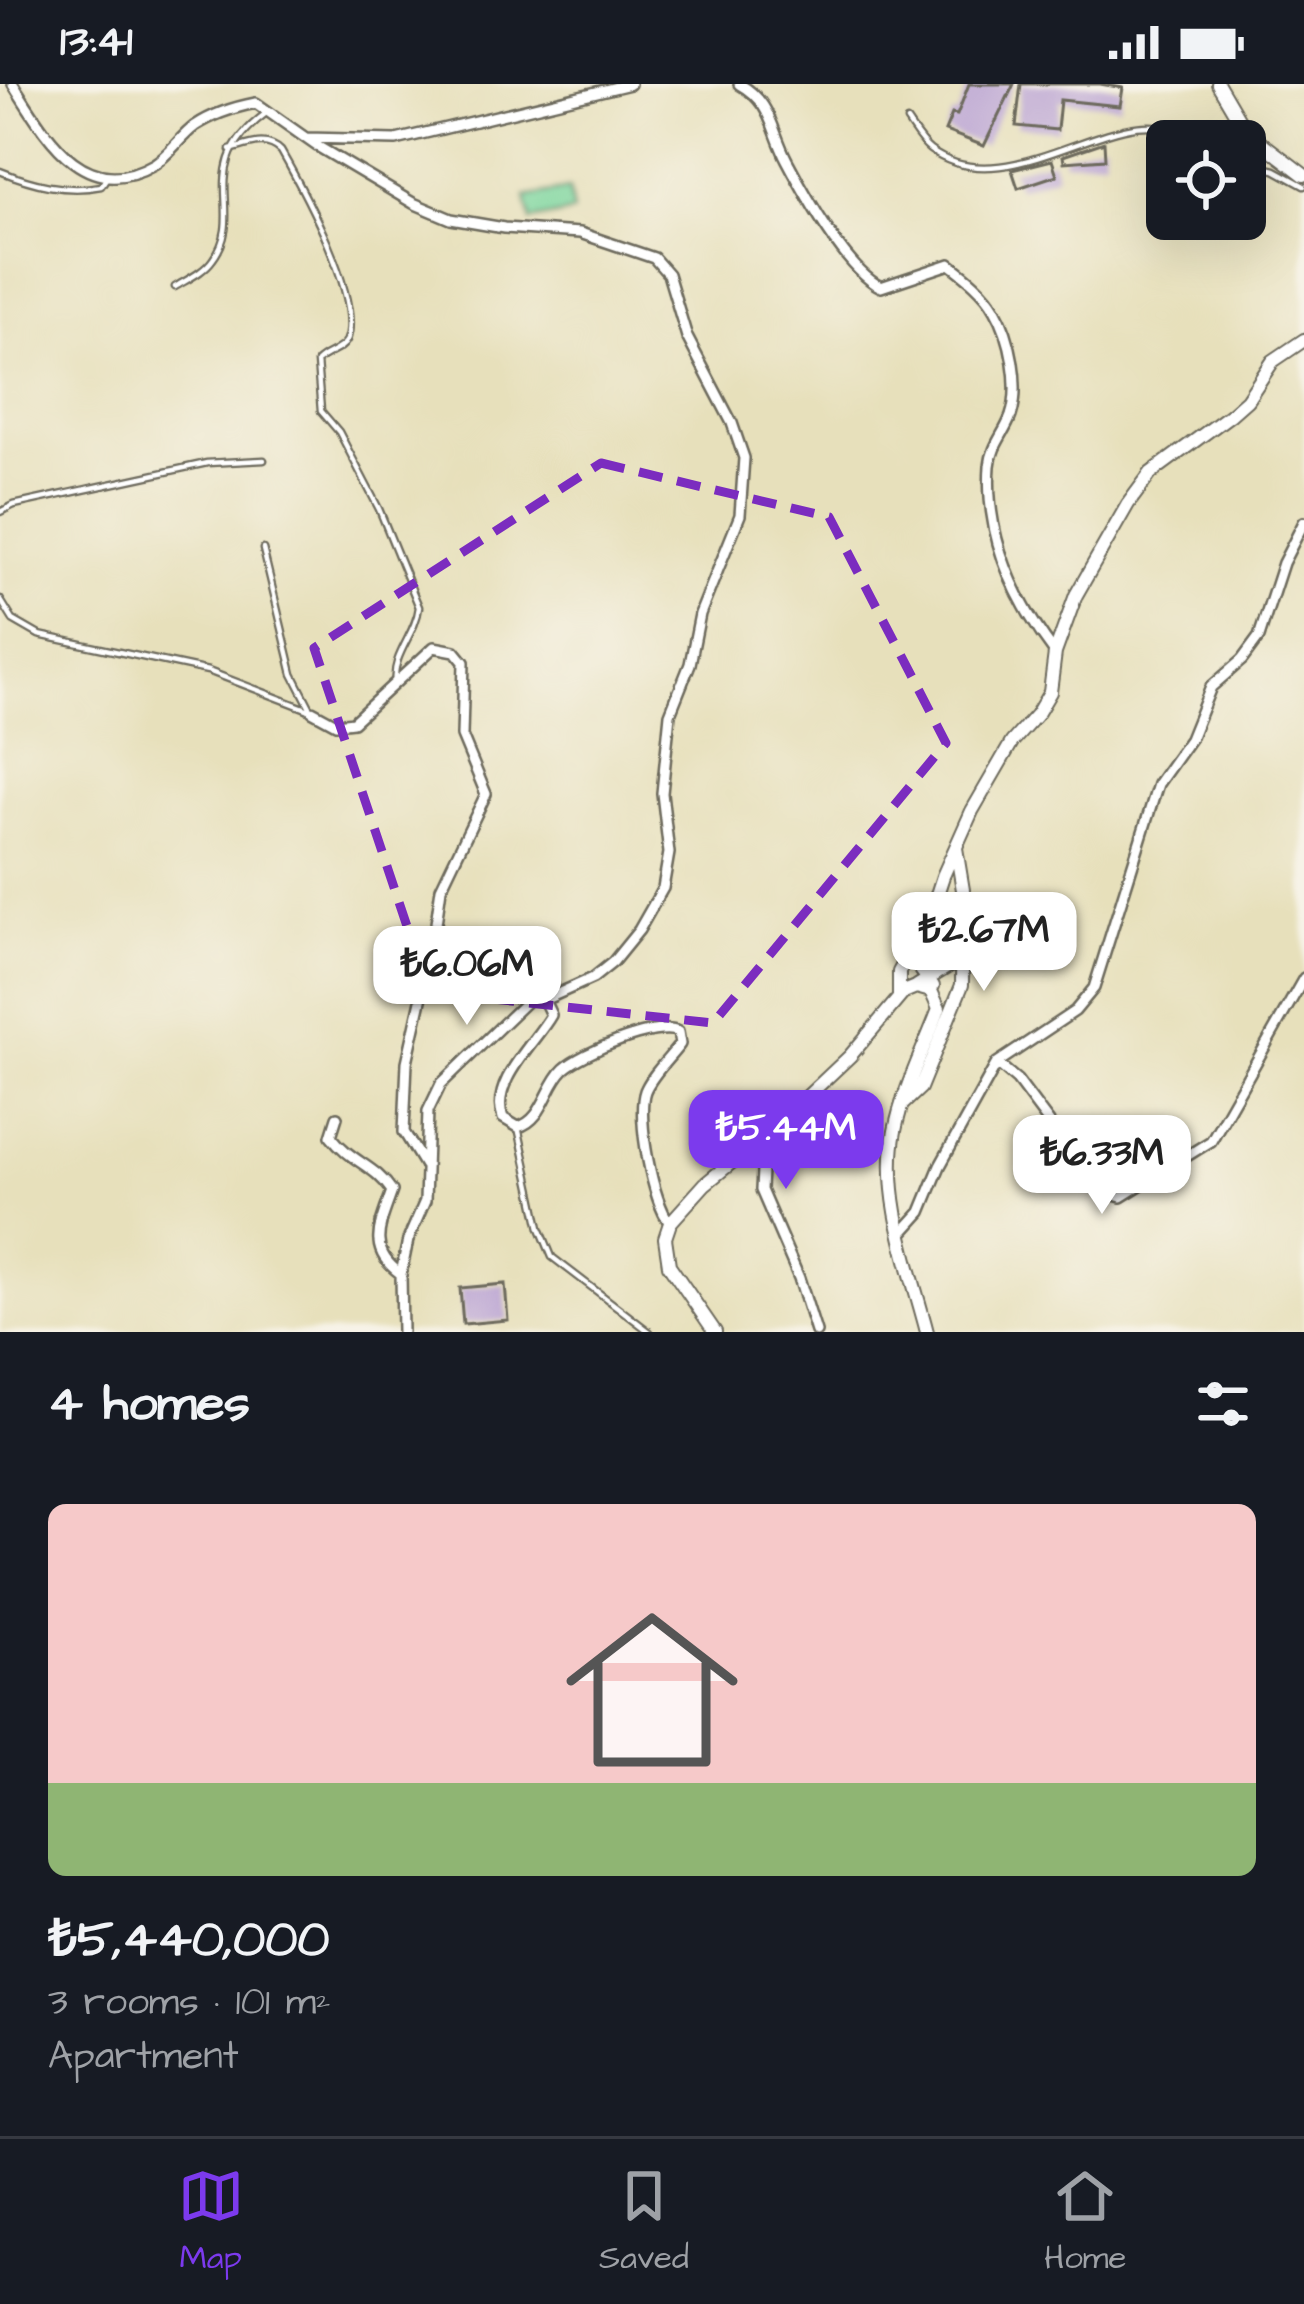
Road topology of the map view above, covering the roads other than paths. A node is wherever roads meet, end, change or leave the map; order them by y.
1 (13, 84) edge
2 (630, 84) edge
3 (739, 84) edge
4 (1218, 84) edge
5 (269, 110) junction
6 (907, 121) dead end
7 (1103, 125) dead end
8 (306, 138) junction
9 (230, 150) junction
10 (1266, 168) edge
11 (0, 171) edge
12 (1304, 175) edge
13 (107, 177) junction
14 (1304, 186) edge
15 (175, 287) dead end
16 (1304, 340) edge
17 (265, 460) dead end
18 (0, 512) edge
19 (1304, 522) edge
20 (263, 549) dead end
21 (0, 598) edge
22 (1055, 653) junction
23 (395, 682) junction
24 (312, 711) junction
25 (956, 847) junction
26 (921, 933) junction
27 (961, 938) junction
28 (909, 954) junction
29 (962, 958) junction
30 (1304, 978) edge
31 (930, 979) junction
32 (916, 987) junction
33 (935, 996) junction
34 (899, 997) junction
35 (544, 1000) junction
36 (997, 1063) junction
37 (903, 1104) junction
38 (338, 1117) dead end
39 (776, 1126) junction
40 (518, 1127) junction
41 (425, 1166) junction
42 (670, 1223) junction
43 (902, 1233) junction
44 (401, 1274) junction
45 (402, 1332) edge
46 (650, 1332) edge
47 (715, 1332) edge
48 (816, 1332) edge
49 (926, 1332) edge

1 - 13 street
2 - 8 street
3 - 22 street
4 - 12 street
5 - 8 street
5 - 9 lane
5 - 13 street
6 - 7 lane
8 - 35 street
9 - 15 lane
9 - 23 lane
10 - 14 lane
11 - 13 lane
16 - 22 street
17 - 18 lane
19 - 36 street
20 - 24 lane
21 - 24 lane
22 - 25 street
23 - 24 street
23 - 41 street
25 - 26 street
25 - 27 street
26 - 27 street
26 - 28 street
27 - 29 street
28 - 31 street
28 - 34 street
29 - 31 street
29 - 37 street
30 - 36 street
31 - 32 street
31 - 33 street
32 - 33 street
32 - 34 street
33 - 37 street
34 - 39 street
35 - 40 street
35 - 41 street
36 - 43 street
37 - 43 street
38 - 44 street
39 - 42 street
39 - 48 street
40 - 42 street
40 - 46 lane
41 - 44 street
42 - 47 street
43 - 49 street
44 - 45 street

